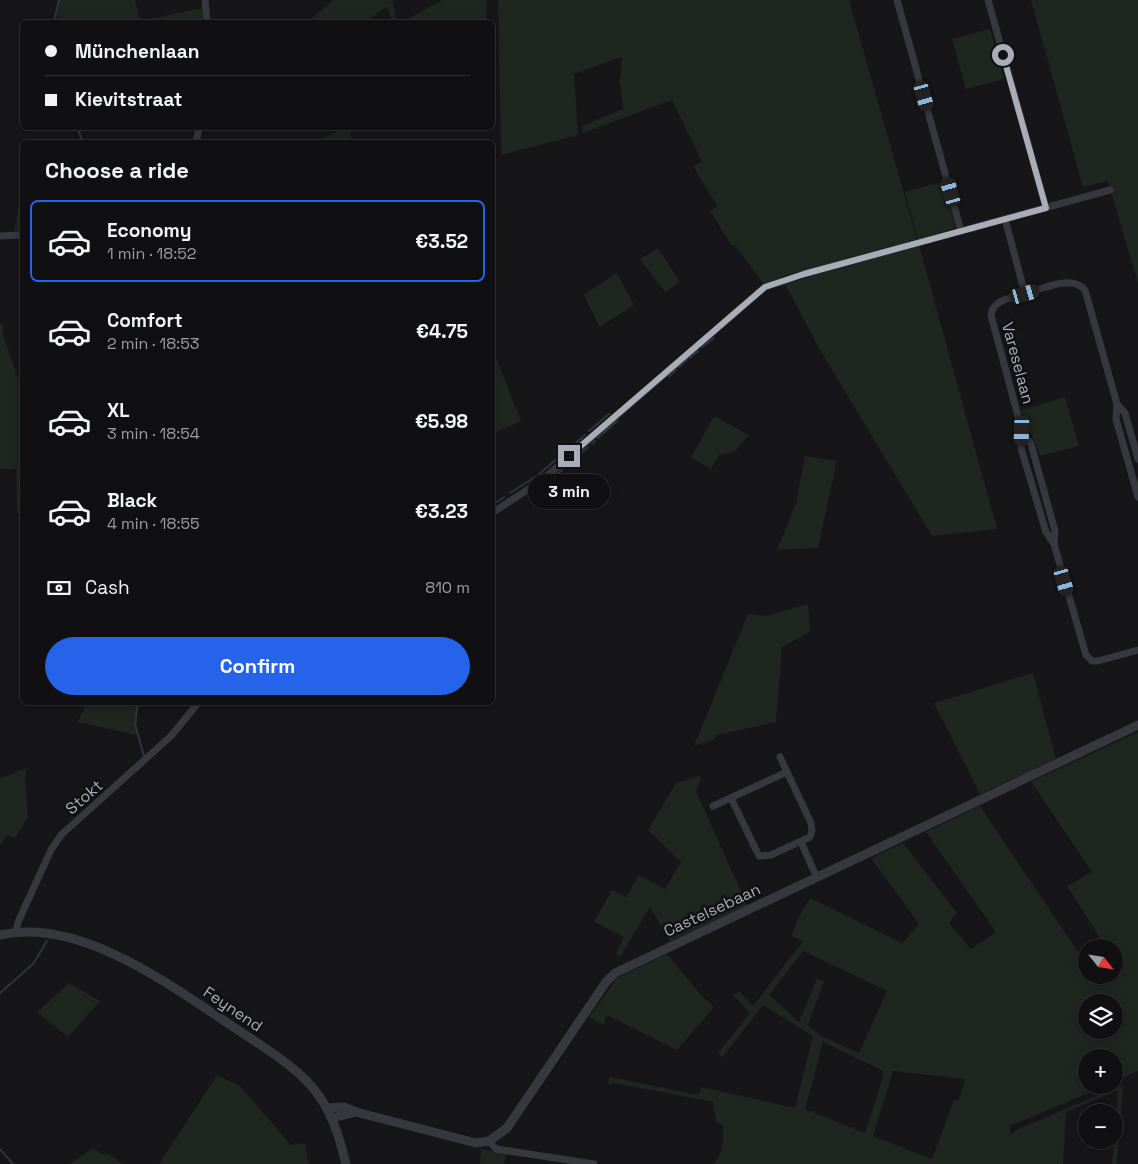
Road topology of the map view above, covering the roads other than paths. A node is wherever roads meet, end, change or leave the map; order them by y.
1 (206, 0) edge
2 (897, 0) edge
3 (988, 0) edge
4 (207, 20) edge
5 (1110, 190) dead end
6 (1046, 208) junction
7 (1005, 219) junction
8 (962, 231) junction
9 (20, 235) edge
10 (0, 236) edge
11 (1025, 294) junction
12 (1118, 404) junction
13 (1138, 459) edge
14 (1138, 497) edge
15 (495, 511) edge
16 (1138, 650) edge
17 (197, 705) edge
18 (1138, 725) edge
19 (780, 758) dead end
20 (786, 772) junction
21 (730, 798) junction
22 (713, 806) dead end
23 (802, 842) junction
24 (817, 878) junction
25 (16, 932) junction
26 (0, 935) edge
27 (327, 1108) junction
28 (356, 1112) junction
29 (332, 1118) junction
30 (489, 1141) junction
31 (346, 1164) edge
32 (594, 1164) edge

1 - 4 street
2 - 8 street
3 - 6 street
5 - 6 street
6 - 7 street
7 - 8 street
7 - 11 street
8 - 15 street
9 - 10 street
11 - 12 street, Vareselaan
11 - 16 street, Vareselaan
12 - 13 street
12 - 14 street
17 - 25 street, Stokt
18 - 24 street, Castelsebaan
19 - 20 street
20 - 21 street
20 - 23 street
21 - 22 street
21 - 23 street
23 - 24 street
24 - 30 street, Castelsebaan
25 - 26 street, Feynend
25 - 27 street, Feynend
27 - 28 street
27 - 29 street, Feynend
28 - 29 street
28 - 30 street
29 - 31 street, Feynend
30 - 32 street

